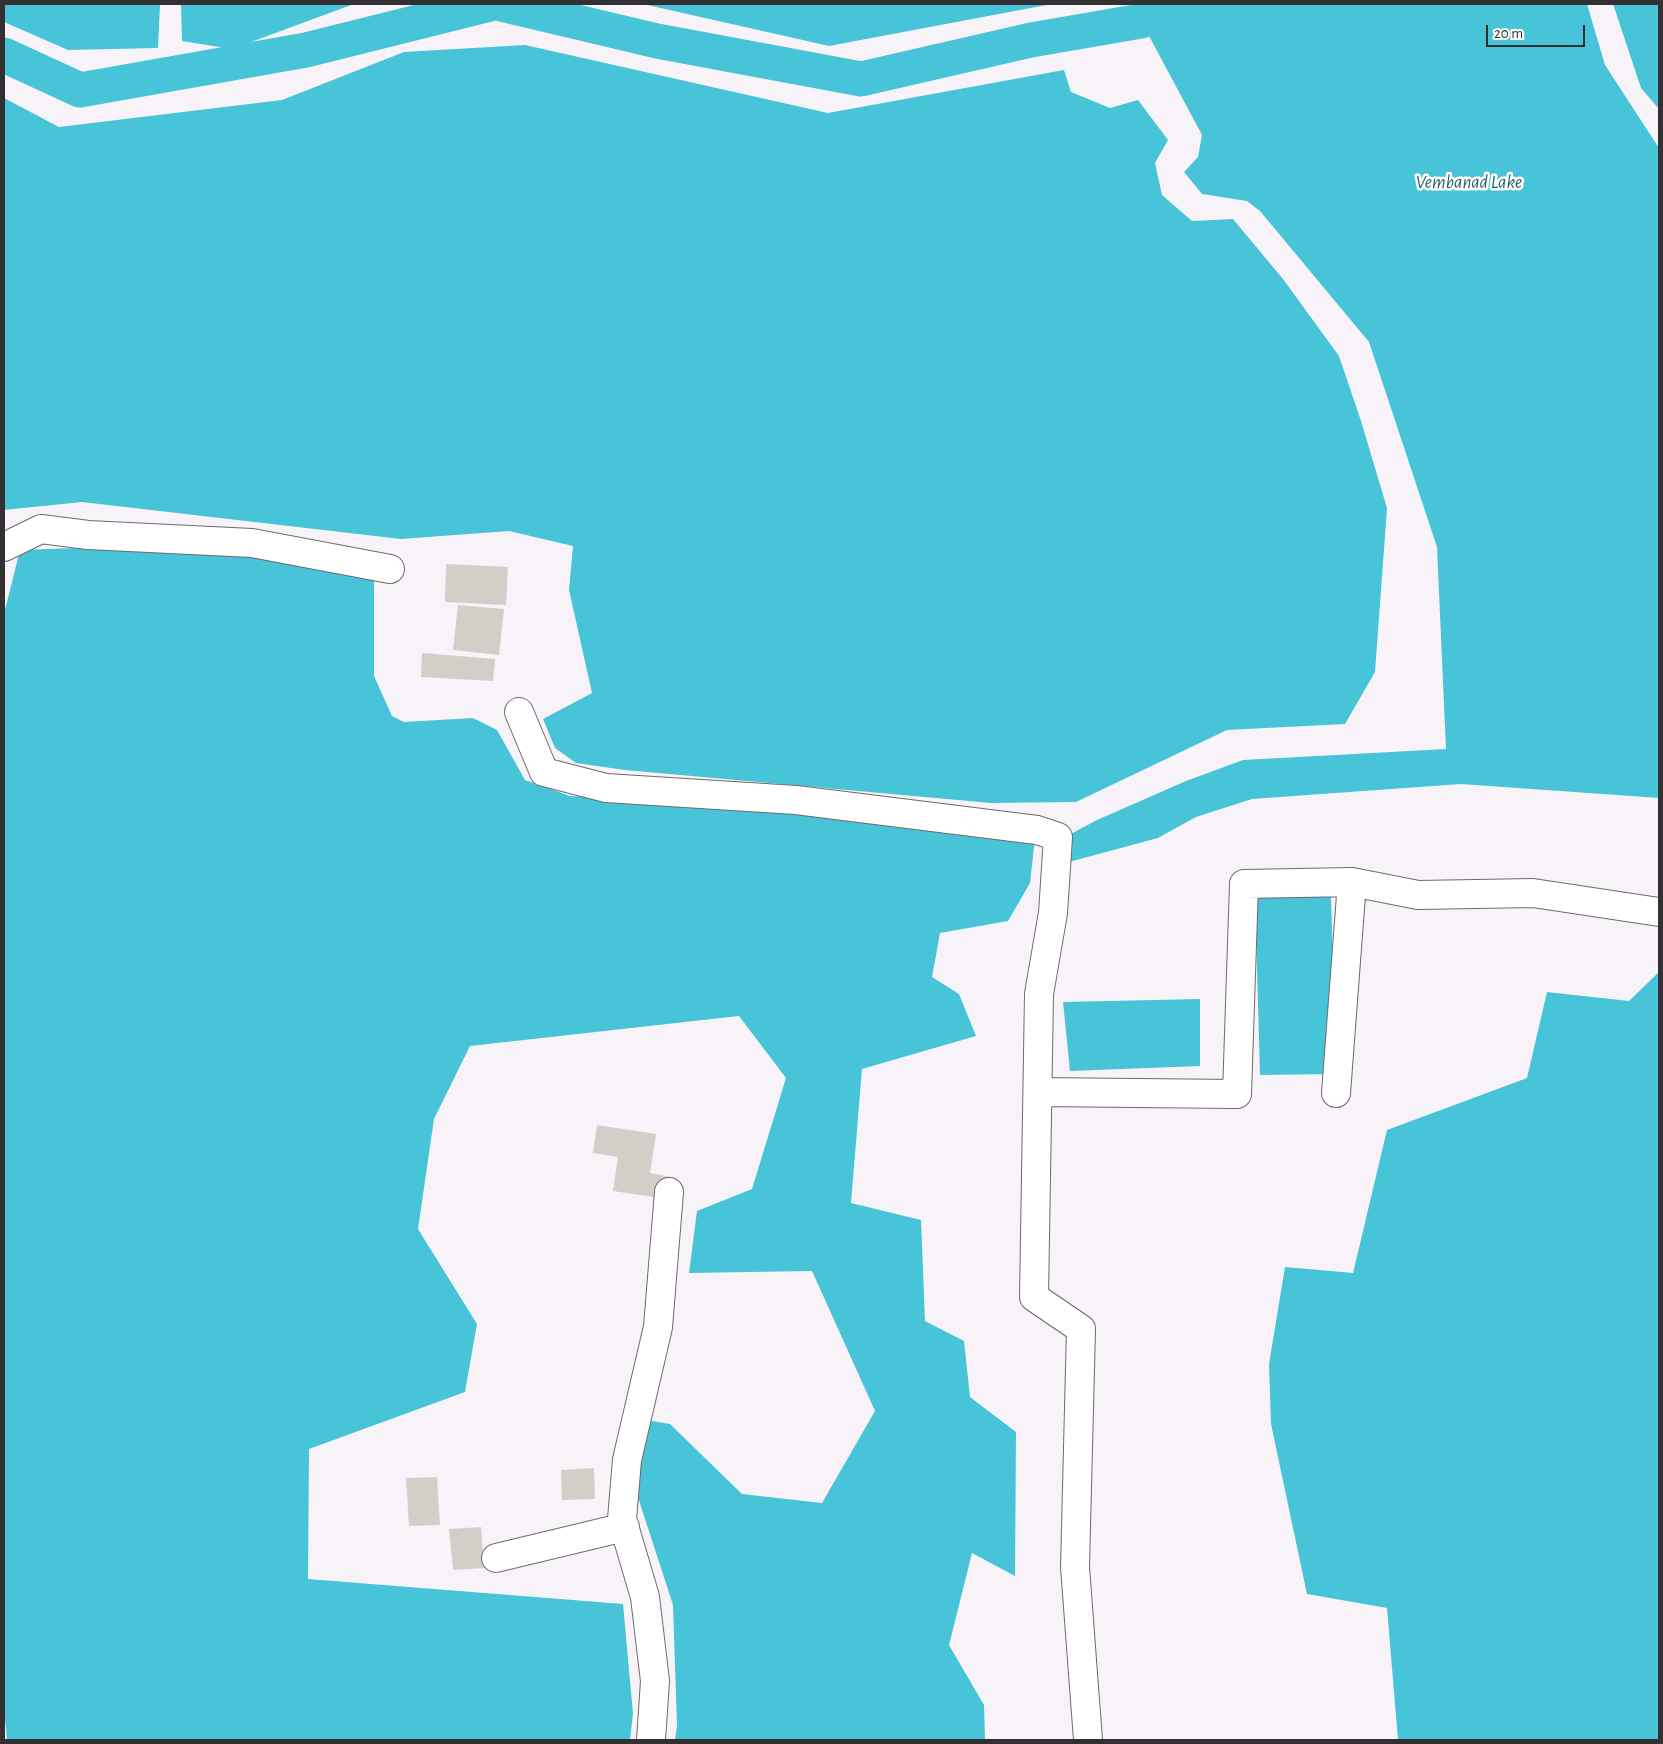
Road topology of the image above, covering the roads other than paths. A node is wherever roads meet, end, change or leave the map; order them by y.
1 (4, 547) edge
2 (390, 569) dead end
3 (520, 712) dead end
4 (1352, 882) junction
5 (1659, 912) edge
6 (1038, 1092) junction
7 (1336, 1093) dead end
8 (669, 1192) dead end
9 (625, 1526) junction
10 (496, 1558) dead end
11 (651, 1740) edge
12 (1088, 1740) edge

1 - 2 street
3 - 6 street
4 - 5 street
4 - 6 street
4 - 7 street
6 - 12 street
8 - 9 street
9 - 10 street
9 - 11 street

